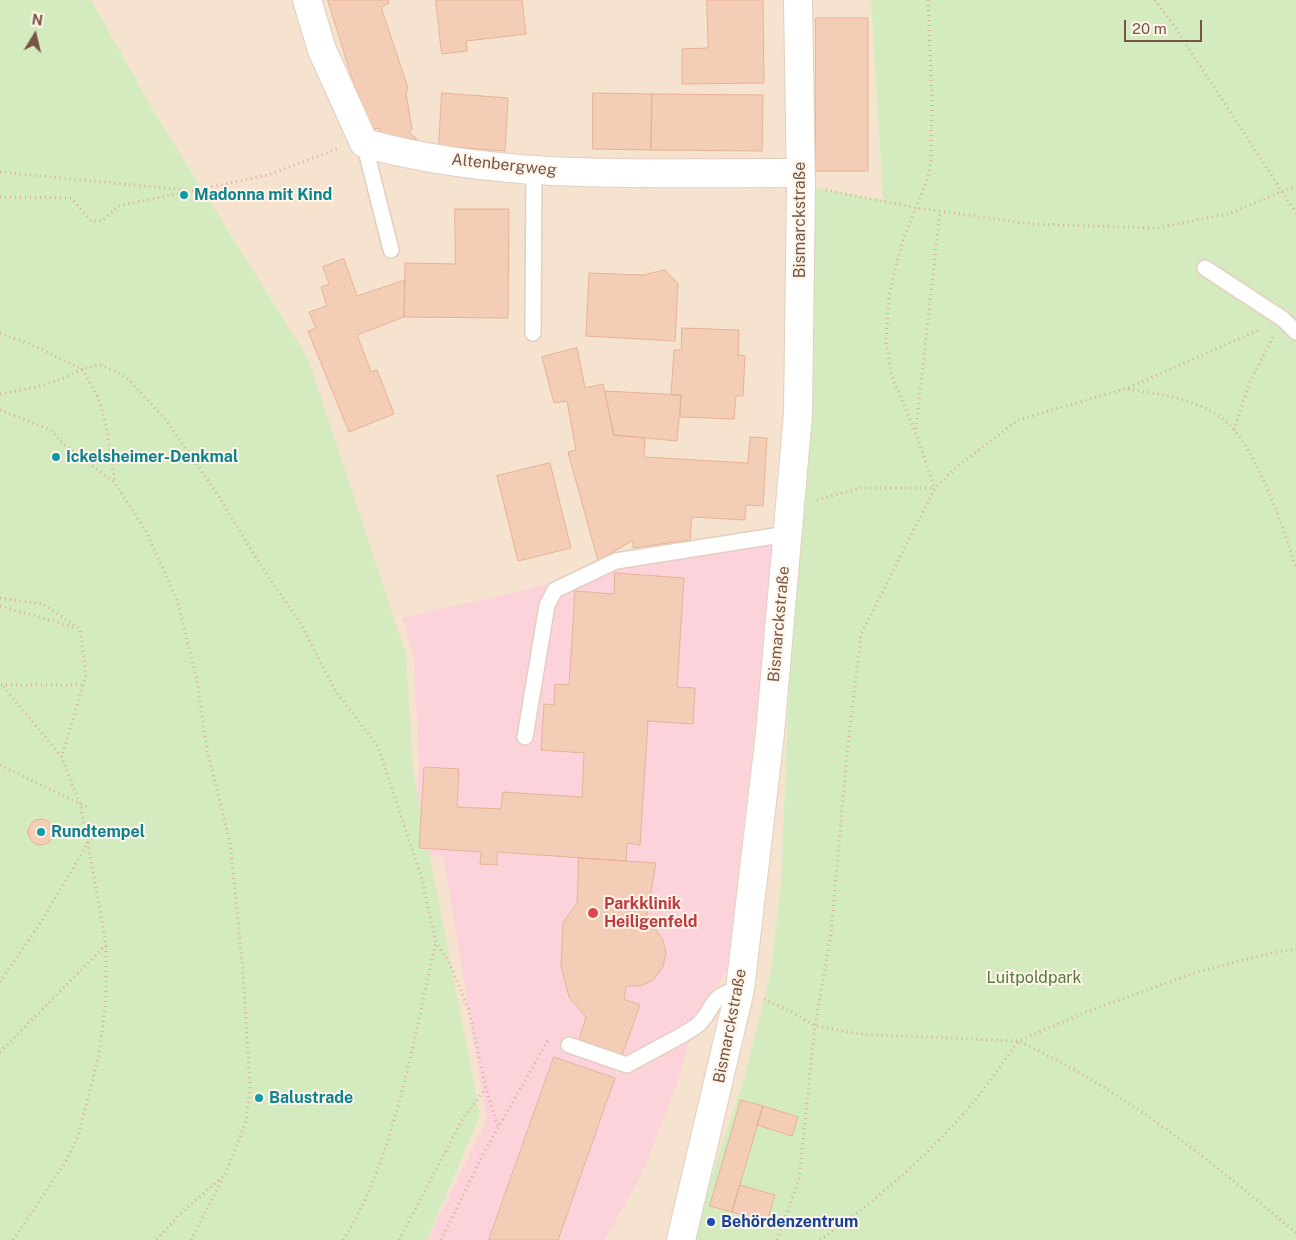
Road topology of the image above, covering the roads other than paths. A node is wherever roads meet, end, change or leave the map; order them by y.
1 (307, 0) edge
2 (798, 0) edge
3 (364, 143) junction
4 (534, 171) junction
5 (801, 179) junction
6 (391, 250) dead end
7 (1204, 268) dead end
8 (1296, 332) edge
9 (533, 333) dead end
10 (787, 534) junction
11 (525, 737) dead end
12 (740, 989) junction
13 (569, 1045) road end
14 (681, 1240) edge

1 - 3 street
2 - 5 street, Bismarckstraße
3 - 4 street, Altenbergweg
3 - 6 lane
4 - 5 street, Altenbergweg
4 - 9 lane
5 - 10 street, Bismarckstraße
7 - 8 lane
10 - 11 lane
10 - 12 street, Bismarckstraße
12 - 13 lane
12 - 14 street, Bismarckstraße

